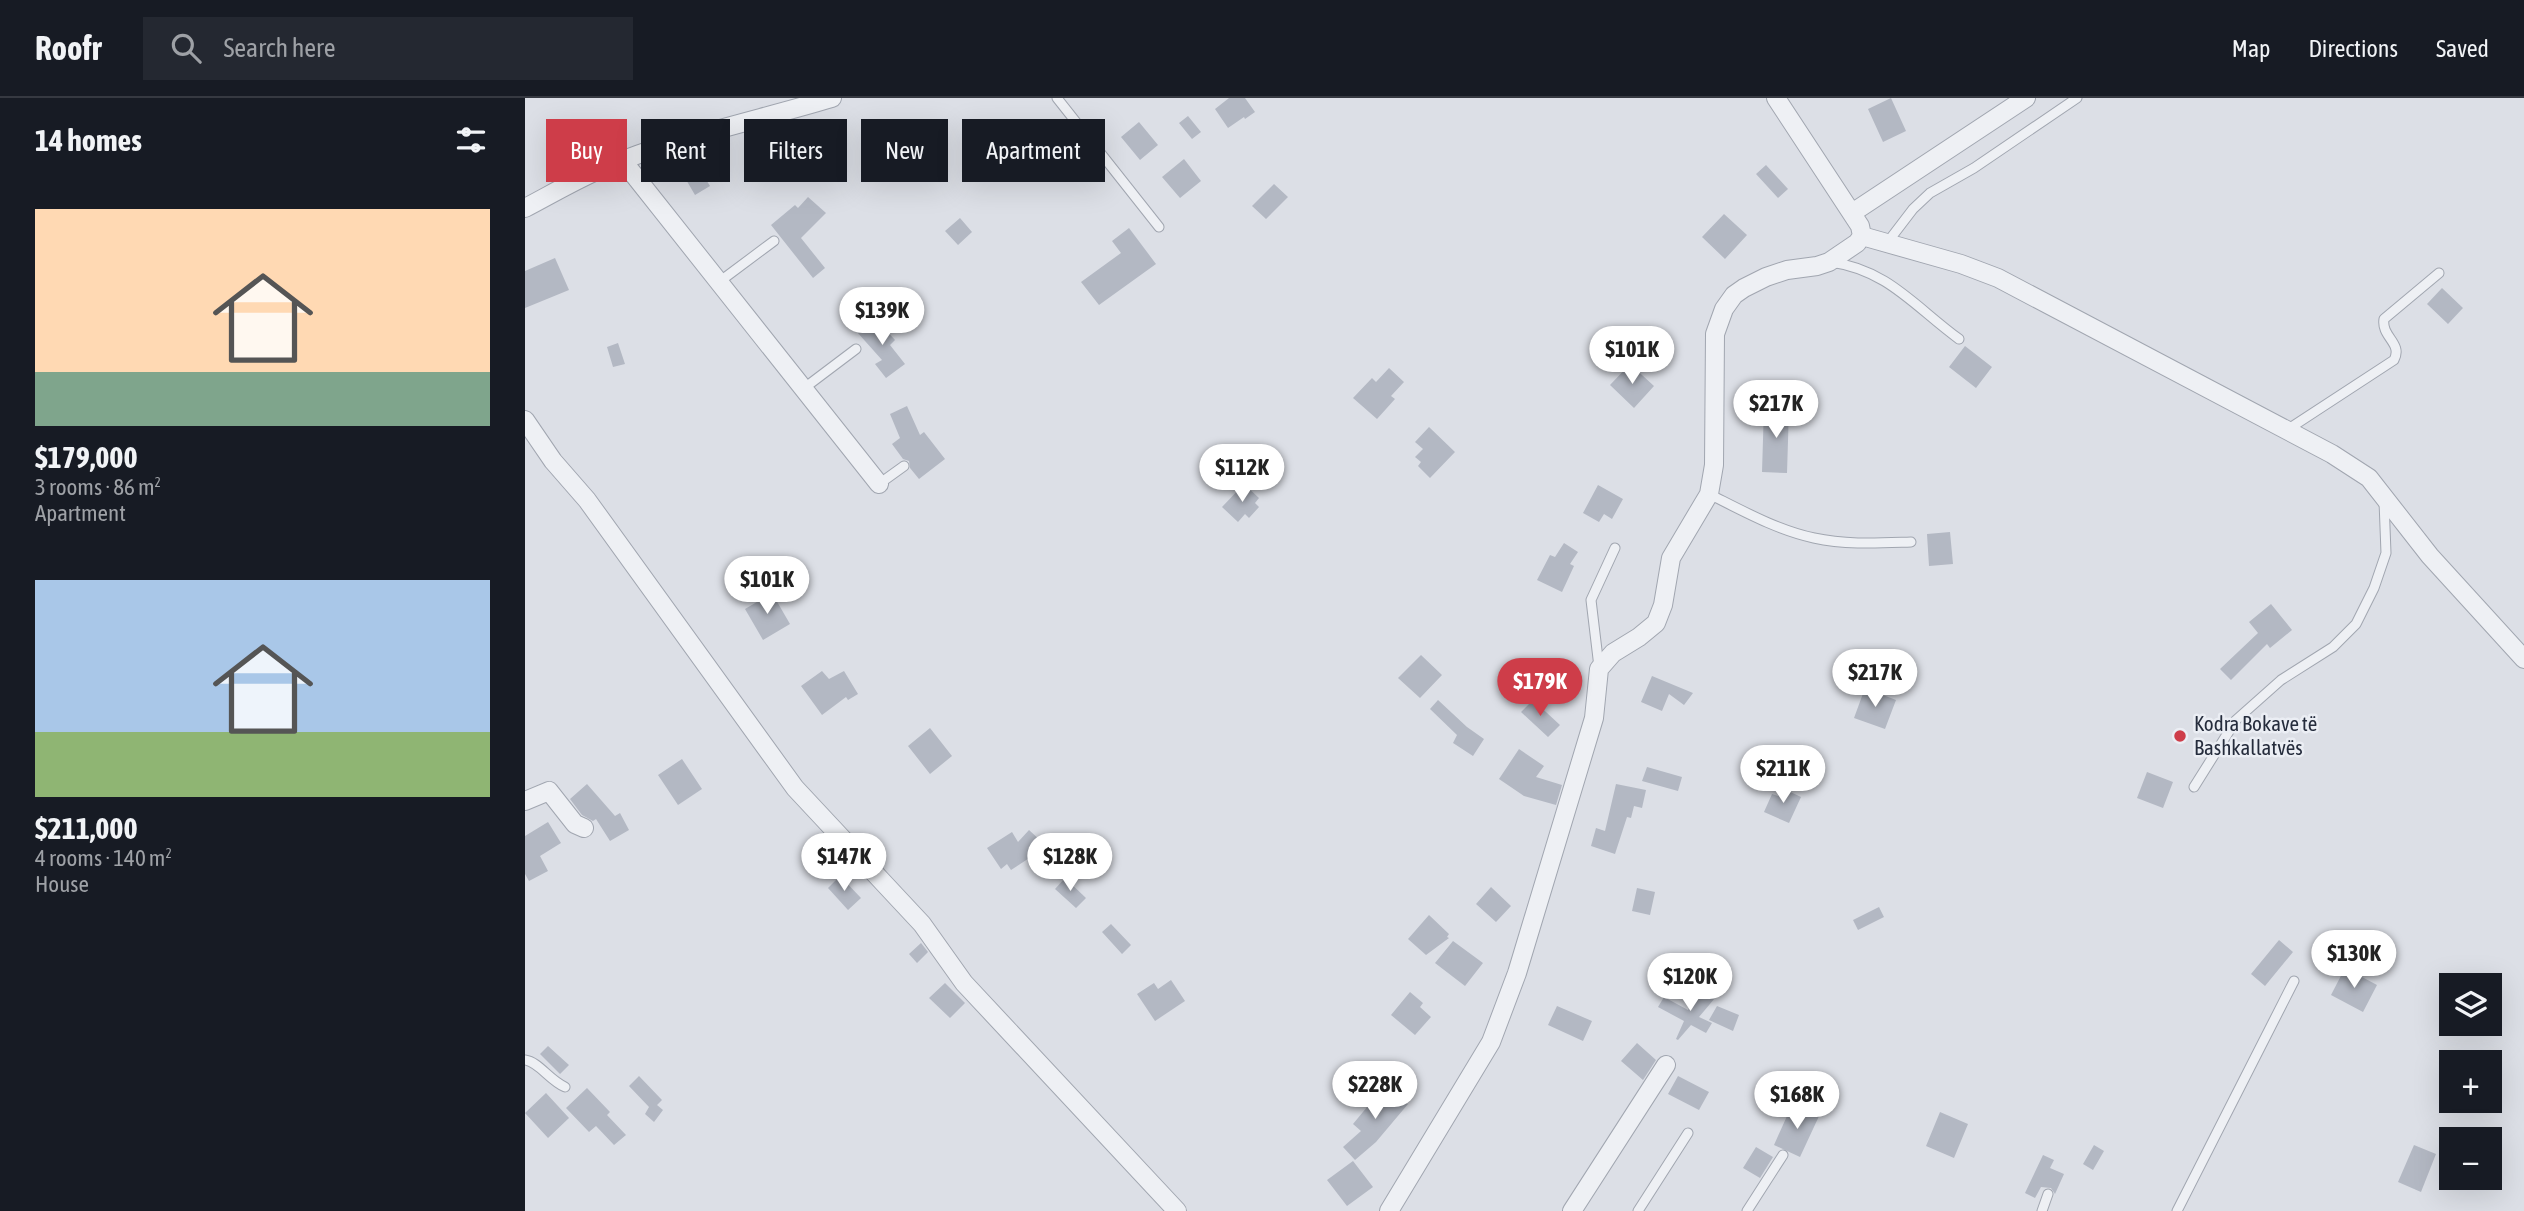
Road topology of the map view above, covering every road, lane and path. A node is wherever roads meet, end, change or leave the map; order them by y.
1 (1057, 98) edge
2 (1776, 98) edge
3 (2026, 98) edge
4 (2077, 98) edge
5 (828, 99) edge
6 (627, 160) edge
7 (627, 166) edge
8 (575, 182) edge
9 (525, 208) edge
10 (1852, 213) junction
11 (1159, 227) dead end
12 (1862, 236) junction
13 (774, 241) dead end
14 (1887, 243) junction
15 (1829, 262) junction
16 (2439, 273) dead end
17 (719, 282) junction
18 (1959, 340) dead end
19 (856, 349) dead end
20 (803, 390) junction
21 (525, 420) edge
22 (2285, 431) junction
23 (904, 466) dead end
24 (879, 484) joint
25 (1709, 495) junction
26 (2383, 495) junction
27 (1911, 542) dead end
28 (1615, 548) dead end
29 (2523, 657) edge
30 (1599, 668) junction
31 (2194, 787) dead end
32 (525, 801) edge
33 (584, 828) dead end
34 (2294, 981) dead end
35 (525, 1060) edge
36 (1666, 1065) dead end
37 (565, 1087) dead end
38 (1688, 1133) dead end
39 (1783, 1155) dead end
40 (2048, 1194) dead end
41 (1177, 1211) edge
42 (1389, 1211) edge
43 (1572, 1211) edge
44 (1638, 1211) edge
45 (1747, 1211) edge
46 (2042, 1211) edge
47 (2177, 1211) edge

1 - 11 lane
2 - 10 street
3 - 10 street
4 - 14 lane
5 - 6 street
7 - 17 street
8 - 9 street
10 - 12 street
12 - 14 street
12 - 15 street
13 - 17 lane
14 - 22 street
15 - 18 lane
15 - 25 street
16 - 22 lane
17 - 20 street
19 - 20 lane
20 - 24 street
21 - 41 street
22 - 26 street
23 - 24 lane
25 - 27 lane
25 - 30 street
26 - 29 street
26 - 31 lane
28 - 30 lane
30 - 42 street
32 - 33 street
34 - 47 lane
35 - 37 lane
36 - 43 street
38 - 44 lane
39 - 45 lane
40 - 46 lane

